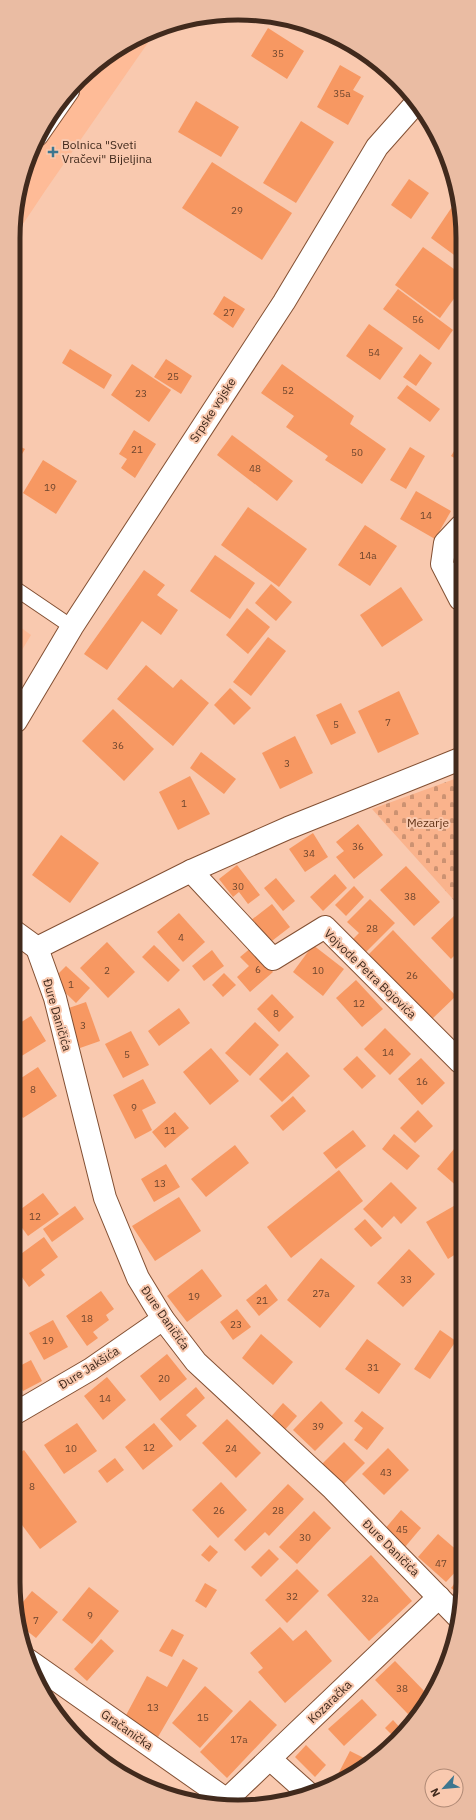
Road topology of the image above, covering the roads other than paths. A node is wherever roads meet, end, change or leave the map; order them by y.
1 (412, 107) edge
2 (456, 531) edge
3 (456, 590) edge
4 (20, 592) edge
5 (72, 627) junction
6 (20, 714) edge
7 (456, 761) edge
8 (191, 871) junction
9 (20, 936) edge
10 (37, 948) junction
11 (456, 1058) edge
12 (163, 1319) junction
13 (20, 1410) edge
14 (439, 1597) junction
15 (454, 1612) edge
16 (38, 1667) edge
17 (270, 1759) junction
18 (304, 1789) edge
19 (219, 1799) edge
20 (227, 1800) edge

1 - 5 street, Srpske vojske
2 - 3 street
4 - 5 lane
5 - 6 street, Srpske vojske
7 - 8 street
8 - 10 street
8 - 11 street, Vojvode Petra Bojovića
9 - 10 street
10 - 12 street, Đure Daničića
12 - 13 street, Đure Jakšića
12 - 14 street, Đure Daničića
14 - 15 street, Đure Daničića
14 - 17 street, Kozaračka
16 - 19 street, Gračanička
17 - 18 street
17 - 20 street, Kozaračka

